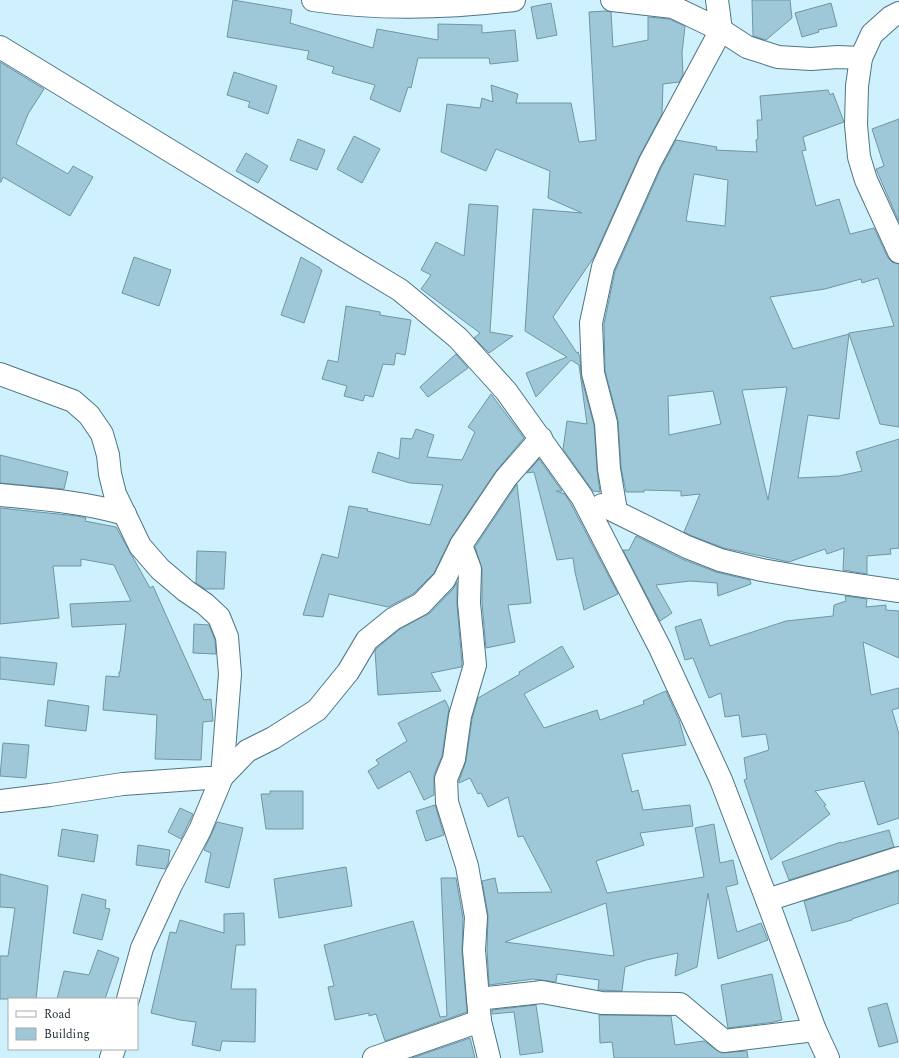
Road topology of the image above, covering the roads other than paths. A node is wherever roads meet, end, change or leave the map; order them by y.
1 (313, 0) edge
2 (514, 0) edge
3 (612, 0) edge
4 (716, 0) edge
5 (482, 2) edge
6 (899, 13) edge
7 (721, 30) junction
8 (0, 47) edge
9 (861, 58) junction
10 (899, 252) edge
11 (0, 374) edge
12 (540, 438) junction
13 (0, 495) edge
14 (582, 497) junction
15 (616, 511) junction
16 (125, 514) junction
17 (461, 545) junction
18 (899, 592) edge
19 (222, 777) junction
20 (0, 801) edge
21 (899, 858) edge
22 (767, 900) junction
23 (128, 998) edge
24 (478, 999) junction
25 (480, 1021) junction
26 (815, 1030) junction
27 (374, 1058) edge
28 (489, 1058) edge
29 (828, 1058) edge

1 - 5 street
2 - 5 street
3 - 7 street
4 - 7 street
6 - 9 street
7 - 9 street
7 - 15 street
8 - 12 street
9 - 10 street
11 - 16 street
12 - 14 street
12 - 17 street
13 - 16 street
14 - 15 street
14 - 22 street
15 - 18 street
16 - 19 street
17 - 19 street
17 - 24 street
19 - 20 street
19 - 23 street
21 - 22 street
22 - 26 street
24 - 25 street
24 - 26 street
25 - 27 street
25 - 28 street
26 - 29 street

